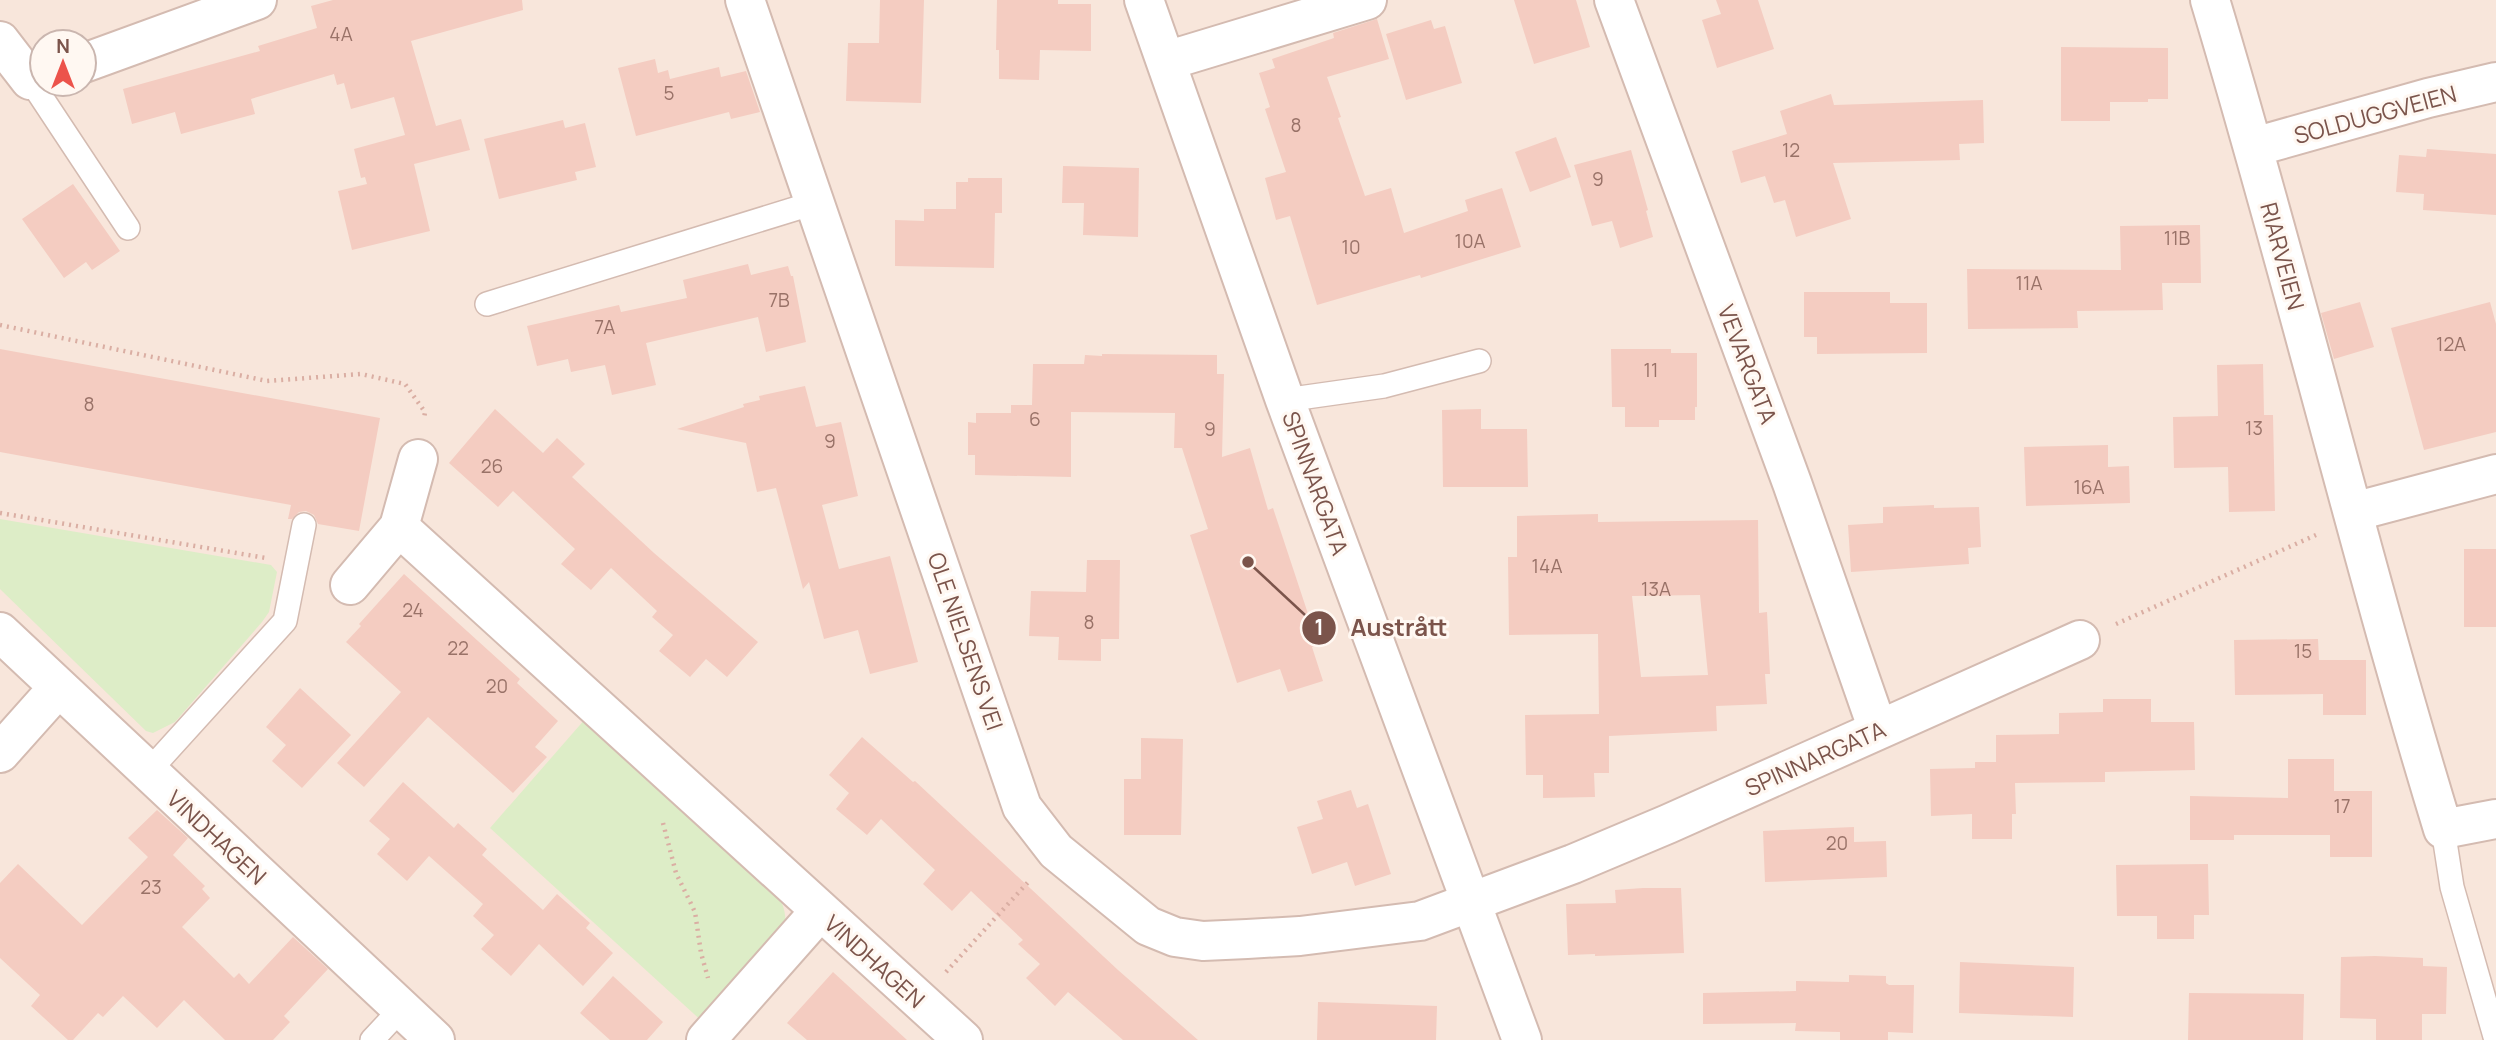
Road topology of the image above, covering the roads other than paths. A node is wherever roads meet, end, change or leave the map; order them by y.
1 (257, 0) edge
2 (745, 0) edge
3 (1144, 0) edge
4 (1367, 0) edge
5 (1614, 0) edge
6 (2210, 0) edge
7 (0, 41) edge
8 (98, 58) edge
9 (1166, 61) junction
10 (28, 70) edge
11 (2496, 82) edge
12 (48, 98) edge
13 (2254, 147) junction
14 (814, 203) junction
15 (128, 228) dead end
16 (487, 304) dead end
17 (1479, 361) dead end
18 (1285, 400) junction
19 (418, 459) road end
20 (2496, 474) edge
21 (2353, 512) junction
22 (303, 526) dead end
23 (399, 527) junction
24 (350, 585) dead end
25 (0, 632) edge
26 (2080, 640) road end
27 (58, 688) junction
28 (1878, 730) junction
29 (0, 753) edge
30 (148, 772) junction
31 (2496, 819) edge
32 (2443, 829) junction
33 (1471, 903) junction
34 (820, 911) junction
35 (401, 1009) junction
36 (372, 1040) edge
37 (435, 1040) edge
38 (706, 1040) edge
39 (962, 1040) edge
40 (1521, 1040) edge
41 (2496, 1040) edge

1 - 8 street
2 - 14 street, OLE NIELSENS VEI
3 - 9 street, SPINNARGATA
4 - 9 street
5 - 28 street, VEVARGATA
6 - 13 street, RIARVEIEN
7 - 10 street
9 - 18 street, SPINNARGATA
11 - 13 street, SOLDUGGVEIEN
12 - 15 lane
13 - 21 street, RIARVEIEN
14 - 16 lane
14 - 33 street, OLE NIELSENS VEI
17 - 18 lane
18 - 33 street, SPINNARGATA
19 - 23 street
20 - 21 street
21 - 32 street, RIARVEIEN
22 - 30 lane
23 - 24 street
23 - 34 street, VINDHAGEN
25 - 27 street, VINDHAGEN
26 - 28 street, SPINNARGATA
27 - 29 street
27 - 30 street, VINDHAGEN
28 - 33 street, SPINNARGATA
30 - 35 street, VINDHAGEN
31 - 32 street
32 - 41 lane
33 - 40 street, SPINNARGATA
34 - 38 street, VINDHAGEN
34 - 39 street, VINDHAGEN
35 - 36 lane
35 - 37 street, VINDHAGEN

